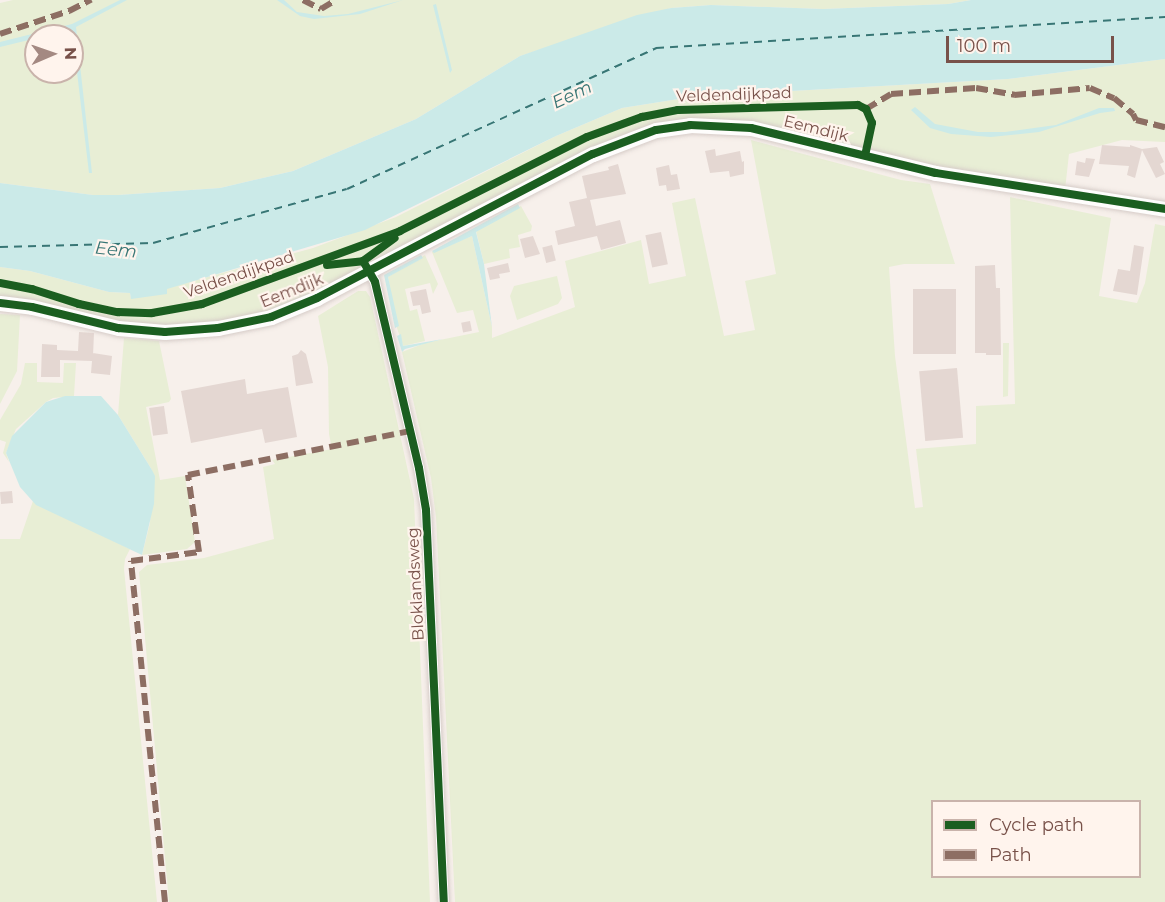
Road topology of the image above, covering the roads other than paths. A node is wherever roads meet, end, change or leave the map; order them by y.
1 (1165, 209) edge
2 (369, 271) junction
3 (0, 303) edge
4 (444, 902) edge

1 - 2 street, Eemdijk
2 - 3 street, Eemdijk
2 - 4 street, Bloklandsweg

